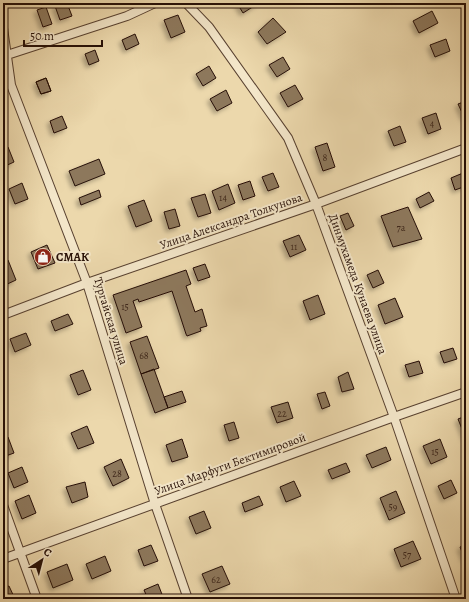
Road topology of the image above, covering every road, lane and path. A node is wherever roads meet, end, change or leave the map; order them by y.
1 (155, 3) edge
2 (186, 3) edge
3 (3, 28) edge
4 (5, 56) edge
5 (466, 148) edge
6 (316, 204) junction
7 (87, 283) junction
8 (3, 315) edge
9 (466, 392) edge
10 (394, 417) junction
11 (155, 504) junction
12 (3, 505) edge
13 (20, 553) junction
14 (3, 559) edge
15 (37, 599) edge
16 (188, 599) edge
17 (456, 599) edge

1 - 4 street
2 - 6 street, Динмухамеда Кунаева улица
3 - 4 street, Тургайская улица
4 - 7 street, Тургайская улица
5 - 6 street, Улица Александра Толкунова
6 - 7 street, Улица Александра Толкунова
6 - 10 street, Динмухамеда Кунаева улица
7 - 8 street, Улица Александра Толкунова
7 - 11 street, Тургайская улица
9 - 10 street, Улица Марфуги Бектимировой
10 - 11 street, Улица Марфуги Бектимировой
10 - 17 street, Динмухамеда Кунаева улица
11 - 13 street, Улица Марфуги Бектимировой
11 - 16 street, Тургайская улица
12 - 13 street
13 - 14 street, Улица Марфуги Бектимировой
13 - 15 street

